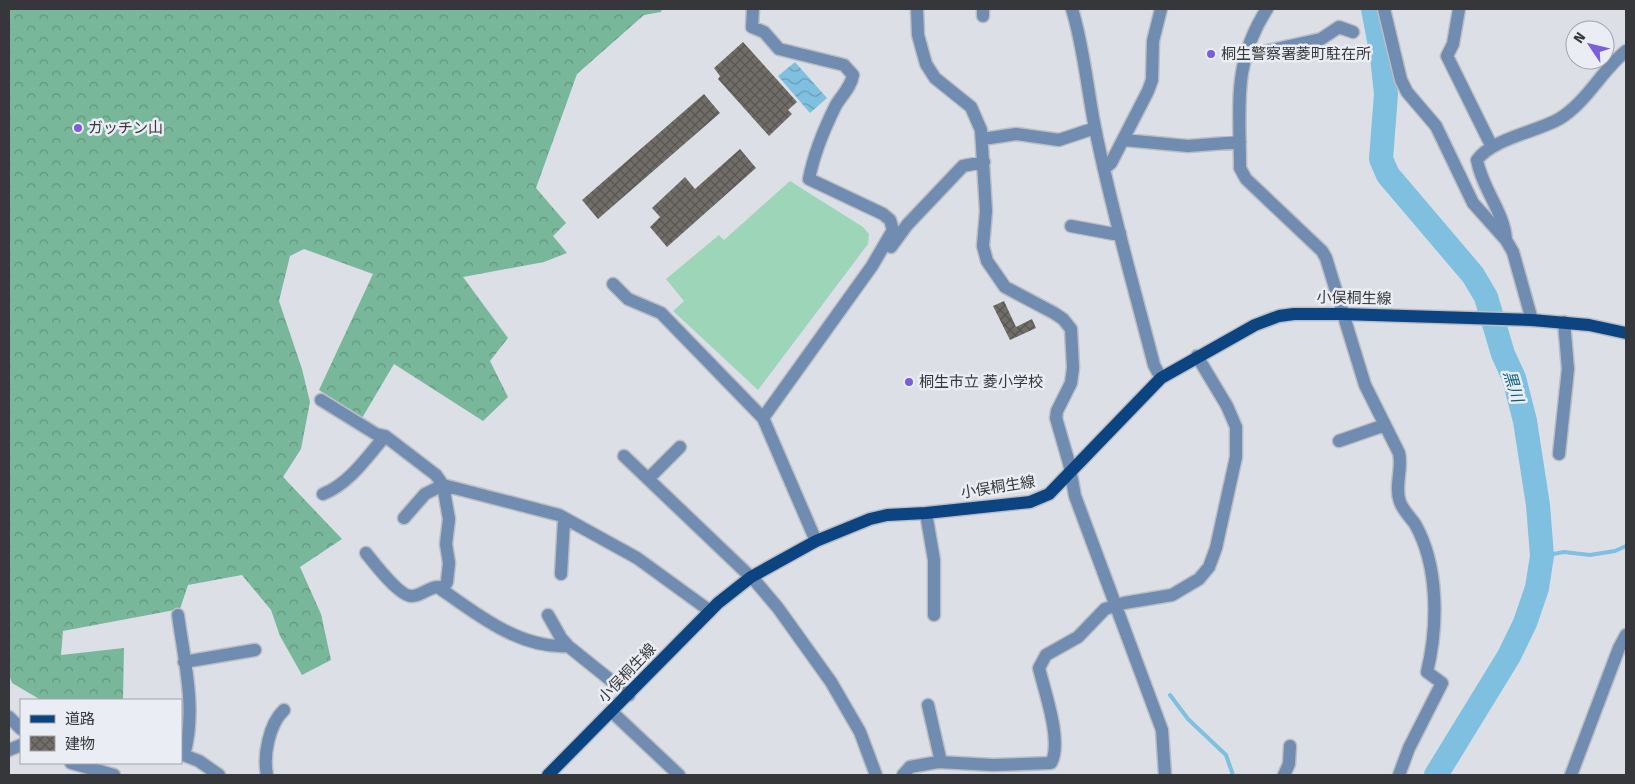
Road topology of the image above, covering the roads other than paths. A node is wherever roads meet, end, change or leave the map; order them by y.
1 (753, 9) edge
2 (917, 9) edge
3 (1072, 9) edge
4 (1161, 9) edge
5 (1267, 9) edge
6 (1384, 9) edge
7 (1459, 9) edge
8 (1353, 32) dead end
9 (1246, 50) junction
10 (1626, 51) edge
11 (1095, 128) junction
12 (983, 139) junction
13 (1124, 140) junction
14 (1240, 142) junction
15 (1492, 147) junction
16 (984, 162) junction
17 (1104, 169) junction
18 (1071, 226) dead end
19 (1120, 233) junction
20 (1506, 240) junction
21 (872, 266) junction
22 (613, 284) dead end
23 (1341, 314) junction
24 (1532, 320) junction
25 (1564, 322) junction
26 (1626, 333) edge
27 (1198, 356) junction
28 (1160, 378) junction
29 (321, 400) dead end
30 (763, 418) junction
31 (1385, 425) junction
32 (385, 436) junction
33 (1339, 441) dead end
34 (680, 447) dead end
35 (1559, 454) dead end
36 (624, 456) dead end
37 (1071, 473) junction
38 (648, 479) junction
39 (442, 485) junction
40 (324, 494) dead end
41 (926, 513) junction
42 (404, 518) dead end
43 (564, 520) junction
44 (816, 541) junction
45 (366, 553) dead end
46 (561, 574) dead end
47 (751, 577) junction
48 (442, 590) junction
49 (1115, 606) junction
50 (710, 611) junction
51 (178, 615) dead end
52 (548, 615) dead end
53 (934, 615) dead end
54 (1626, 635) edge
55 (568, 646) junction
56 (255, 650) dead end
57 (184, 662) junction
58 (629, 695) junction
59 (928, 705) dead end
60 (284, 710) dead end
61 (612, 712) junction
62 (9, 717) edge
63 (20, 728) edge
64 (1290, 746) dead end
65 (183, 755) edge
66 (941, 762) junction
67 (87, 765) edge
68 (114, 775) edge
69 (219, 775) edge
70 (267, 775) edge
71 (548, 775) edge
72 (679, 775) edge
73 (876, 775) edge
74 (903, 775) edge
75 (1165, 775) edge
76 (1284, 775) edge
77 (1399, 775) edge
78 (1571, 775) edge

1 - 21 street
2 - 12 street
3 - 11 street
4 - 13 street
5 - 9 street
6 - 20 street
7 - 15 street
8 - 9 street
9 - 14 street
10 - 15 street
11 - 12 street
11 - 17 street
12 - 16 street
13 - 14 street
13 - 17 street
14 - 23 street
15 - 20 street
16 - 21 street
16 - 37 street
17 - 19 street
18 - 19 street
19 - 28 street
20 - 24 street
21 - 30 street
22 - 30 street
23 - 24 main road, 小俣桐生線
23 - 27 main road, 小俣桐生線
23 - 31 street
24 - 25 main road
25 - 26 main road
25 - 35 street
27 - 28 main road, 小俣桐生線
27 - 49 street
28 - 37 main road, 小俣桐生線
29 - 32 street
30 - 44 street
31 - 33 street
31 - 77 street
32 - 39 street
32 - 40 street
34 - 38 street
36 - 38 street
37 - 41 main road, 小俣桐生線
37 - 49 street
38 - 47 street
39 - 42 street
39 - 43 street
39 - 48 street
41 - 44 main road, 小俣桐生線
41 - 53 street
43 - 46 street
43 - 50 street
44 - 47 main road, 小俣桐生線
45 - 48 street
47 - 50 main road, 小俣桐生線
47 - 73 street
48 - 55 street
49 - 66 street
49 - 75 street
50 - 58 main road, 小俣桐生線
51 - 57 street
52 - 55 street
54 - 78 street
55 - 58 street
56 - 57 street
57 - 65 street
58 - 61 main road, 小俣桐生線
59 - 66 street
60 - 70 street
61 - 71 main road, 小俣桐生線
61 - 72 street
62 - 63 street
64 - 76 street
65 - 69 street
66 - 74 street
67 - 68 street

